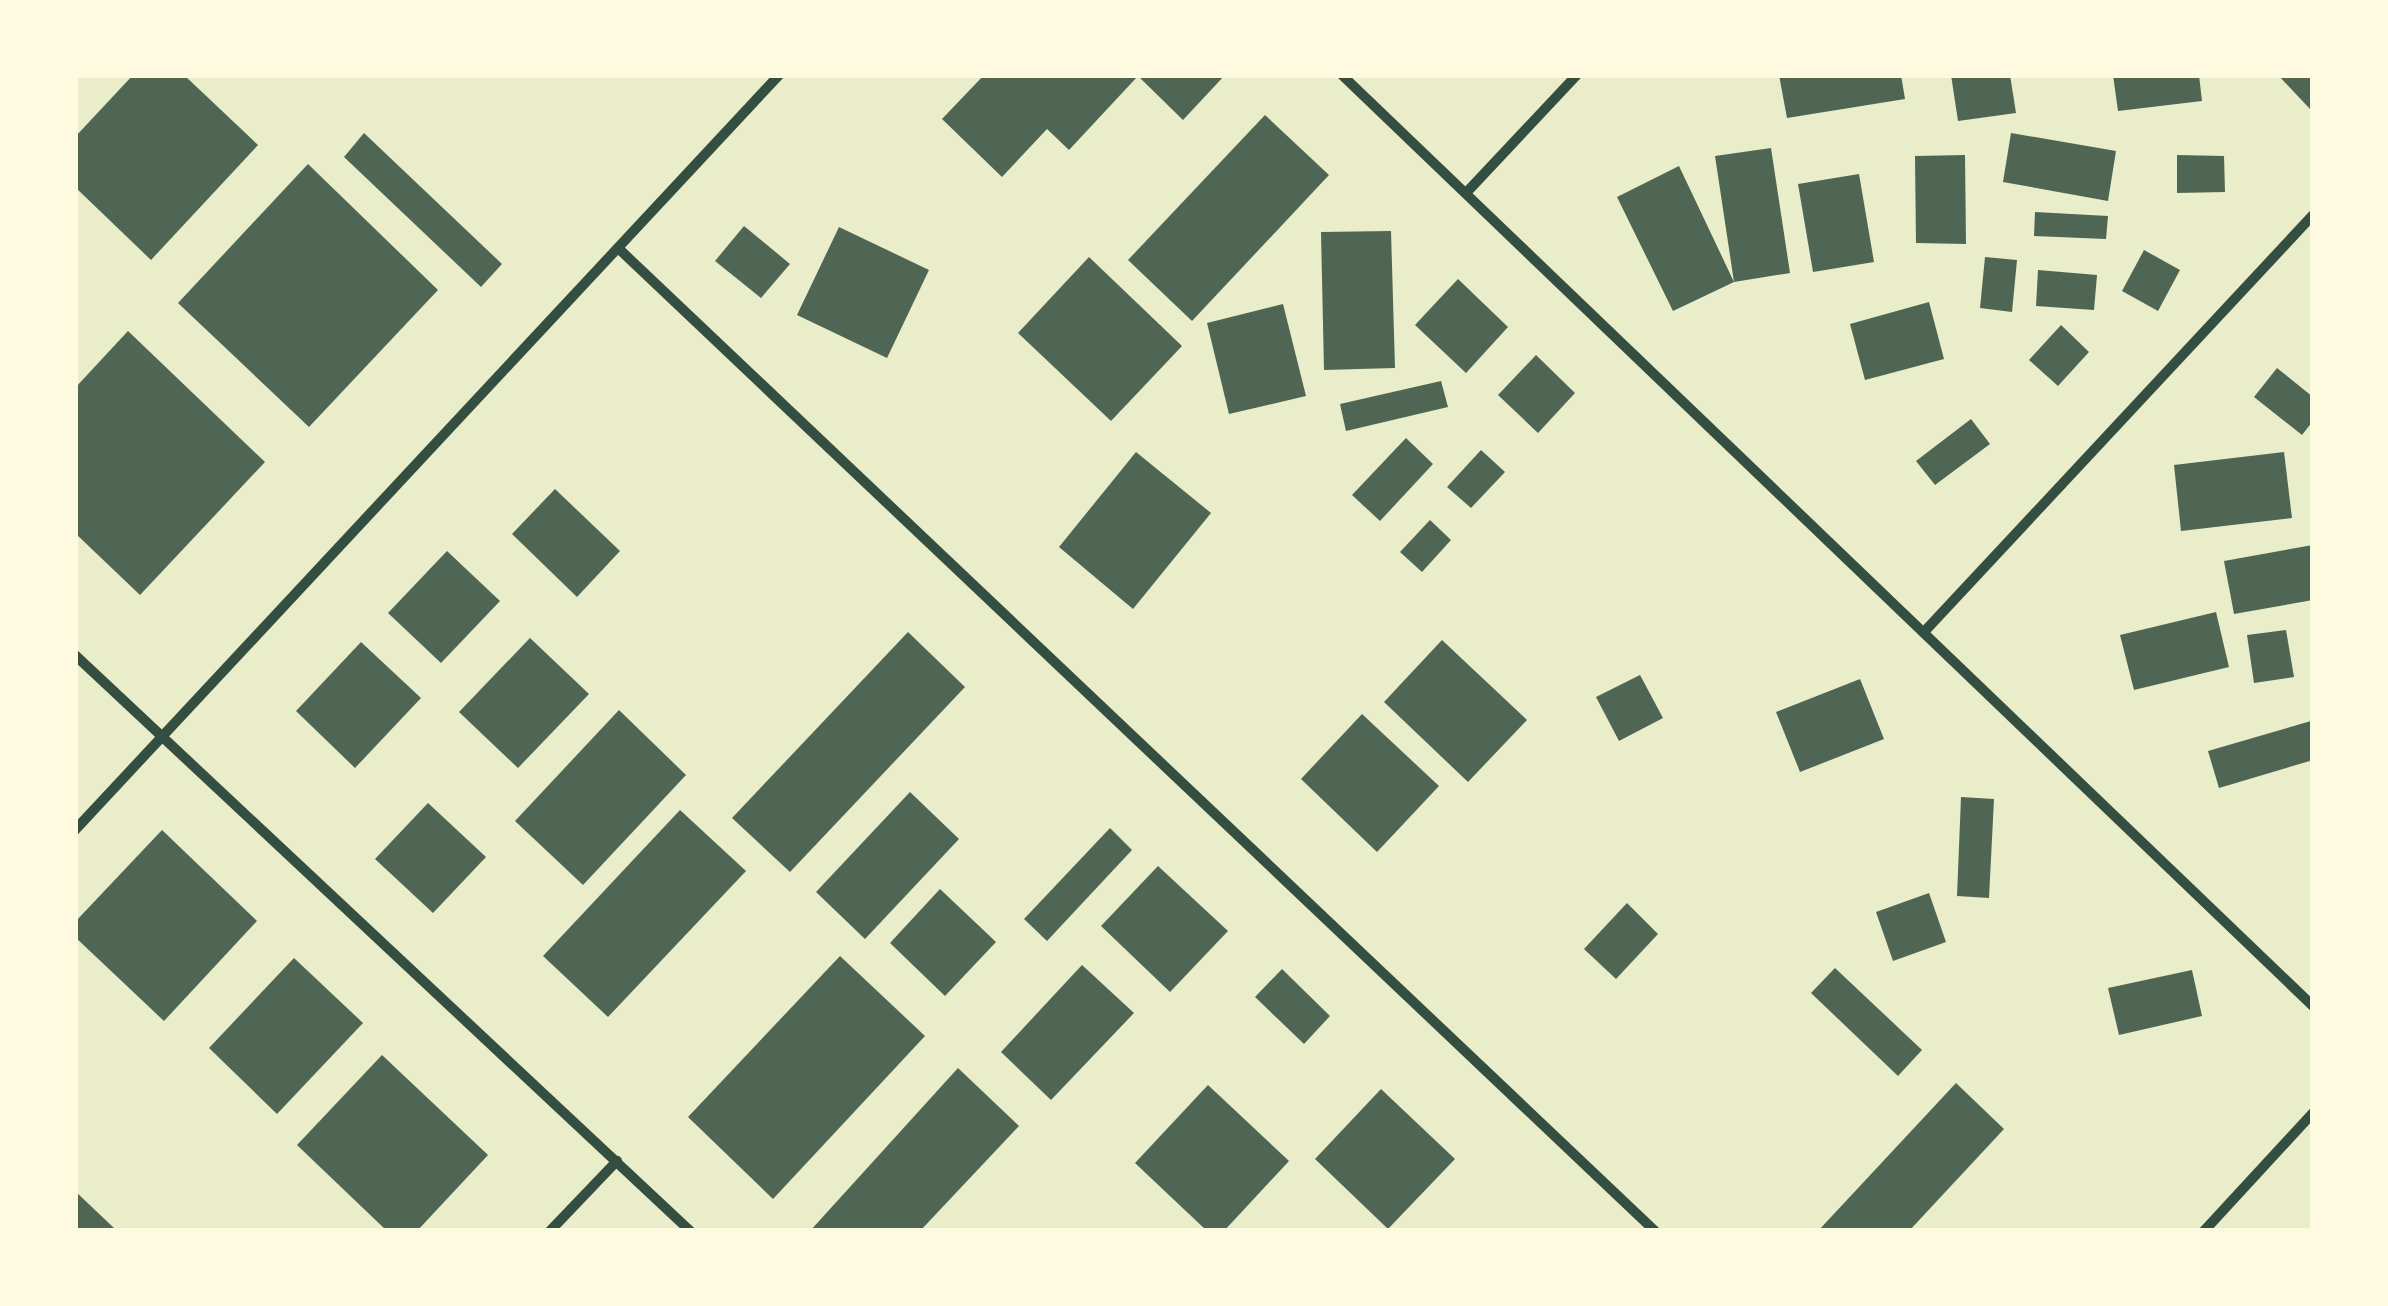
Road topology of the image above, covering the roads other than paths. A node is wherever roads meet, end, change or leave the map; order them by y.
1 (779, 75) edge
2 (1342, 75) edge
3 (1578, 75) edge
4 (1466, 193) junction
5 (2313, 215) edge
6 (618, 248) junction
7 (1924, 632) junction
8 (75, 655) edge
9 (162, 737) junction
10 (75, 830) edge
11 (2313, 1006) edge
12 (2313, 1114) edge
13 (617, 1161) junction
14 (550, 1231) edge
15 (690, 1231) edge
16 (1655, 1231) edge
17 (2204, 1231) edge

1 - 6 street
2 - 4 street
3 - 4 street
4 - 7 street
5 - 7 street
6 - 9 street
6 - 16 street
7 - 11 street
8 - 9 street
9 - 10 street
9 - 13 street
12 - 17 street
13 - 14 street
13 - 15 street

